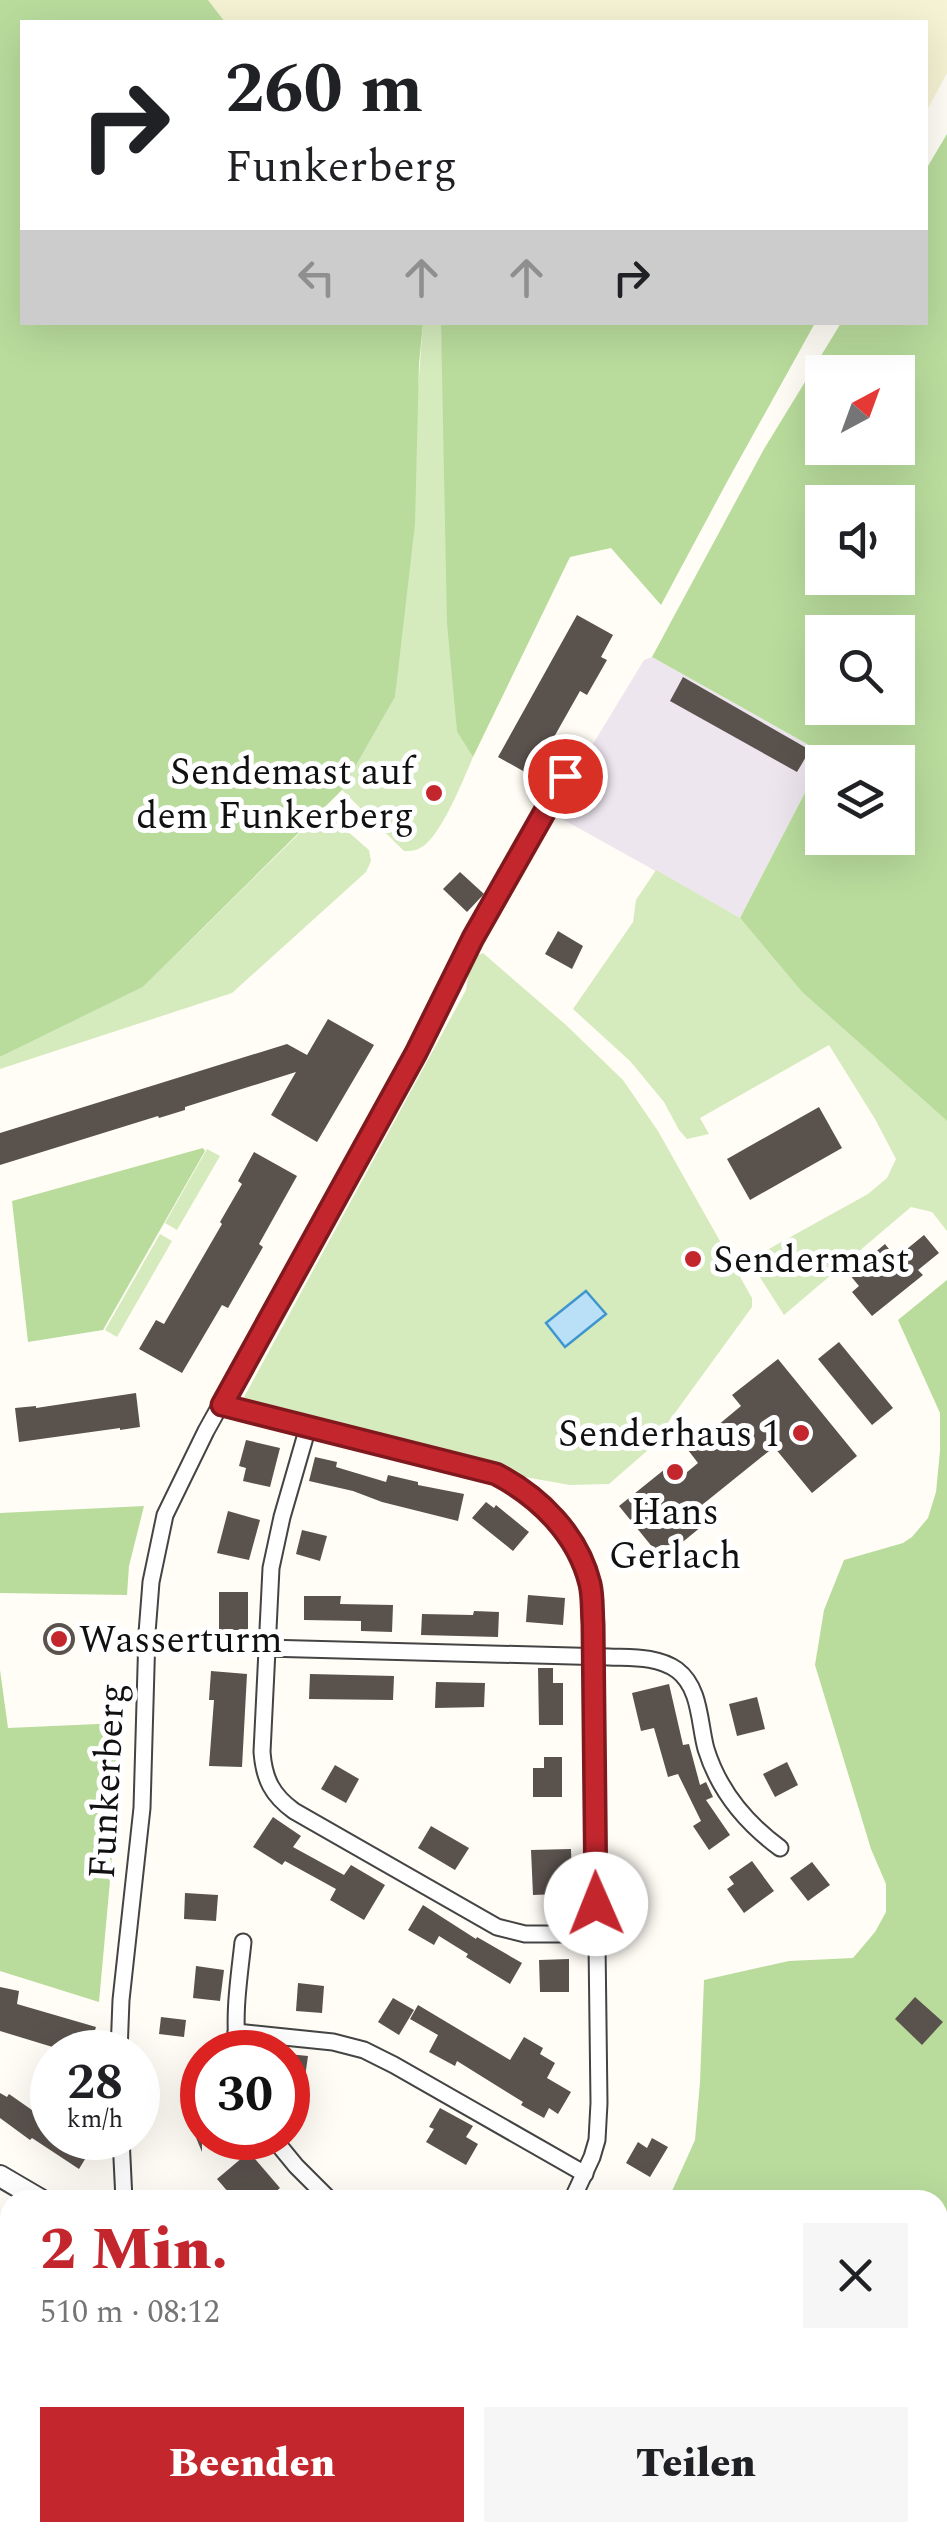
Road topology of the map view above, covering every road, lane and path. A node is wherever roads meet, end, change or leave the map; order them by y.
1 (565, 776) dead end
2 (222, 1405) junction
3 (308, 1427) junction
4 (265, 1648) junction
5 (594, 1657) junction
6 (780, 1848) dead end
7 (596, 1934) junction
8 (243, 1942) dead end
9 (120, 2030) edge
10 (236, 2030) edge
11 (310, 2040) edge
12 (122, 2160) edge
13 (291, 2160) edge
14 (585, 2174) junction
15 (0, 2176) edge
16 (24, 2190) edge
17 (124, 2190) edge
18 (320, 2190) edge
19 (577, 2190) edge

1 - 2 street, Funkerberg
2 - 3 street
2 - 9 street, Funkerberg
3 - 4 street
3 - 5 street
4 - 5 street
4 - 7 street
5 - 6 street
5 - 7 street
7 - 14 street
8 - 10 street
11 - 14 street
12 - 17 street
13 - 18 street
14 - 19 street
15 - 16 street

